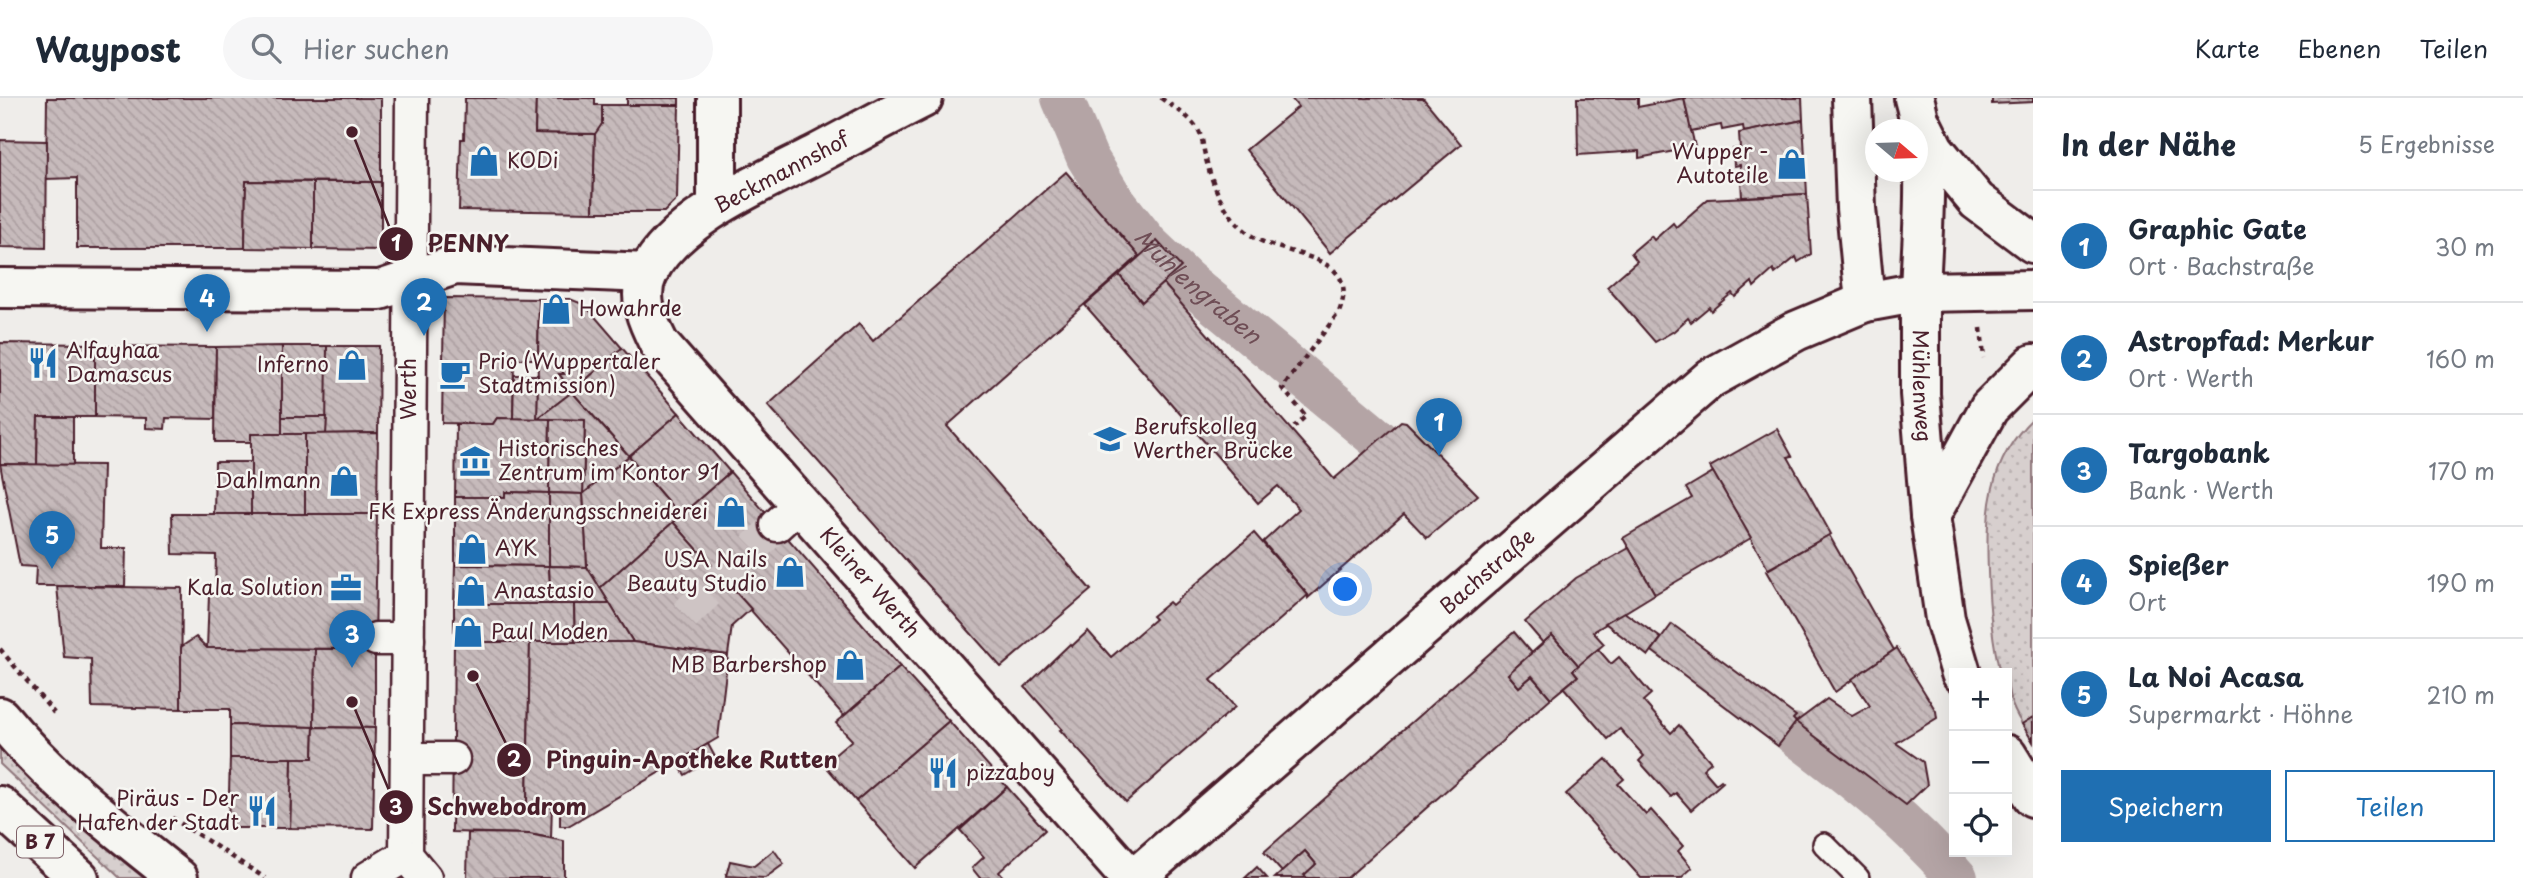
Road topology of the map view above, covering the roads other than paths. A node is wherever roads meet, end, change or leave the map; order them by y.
1 (412, 98) edge
2 (717, 98) edge
3 (923, 98) edge
4 (1853, 98) edge
5 (1918, 112) edge
6 (717, 206) junction
7 (2033, 243) edge
8 (648, 273) junction
9 (409, 282) junction
10 (0, 288) edge
11 (2033, 290) edge
12 (1920, 292) junction
13 (1864, 302) junction
14 (2033, 364) edge
15 (1930, 516) junction
16 (376, 639) dead end
17 (408, 639) junction
18 (1960, 668) edge
19 (0, 717) edge
20 (407, 759) junction
21 (453, 759) dead end
22 (2012, 763) edge
23 (2033, 797) edge
24 (0, 806) edge
25 (1824, 844) dead end
26 (416, 866) edge
27 (79, 878) edge
28 (178, 878) edge
29 (368, 878) edge
30 (1133, 878) edge
31 (1857, 878) edge

1 - 9 street, Werth
2 - 6 street
3 - 6 street, Beckmannshof
4 - 13 street
5 - 7 street
5 - 12 street, Mühlenweg
6 - 8 street, Beckmannshof
8 - 9 street
8 - 30 street, Kleiner Werth
9 - 10 street
9 - 17 street, Werth
11 - 12 street, Bachstraße
12 - 13 street, Bachstraße
12 - 15 street, Mühlenweg
13 - 30 street, Bachstraße
14 - 15 street
15 - 18 street, Mühlenweg
16 - 17 street
17 - 20 street, Werth
19 - 28 street
20 - 21 street
20 - 26 street, Werth
22 - 23 street
24 - 27 street, B 7
25 - 31 lane
26 - 29 street, Werth

